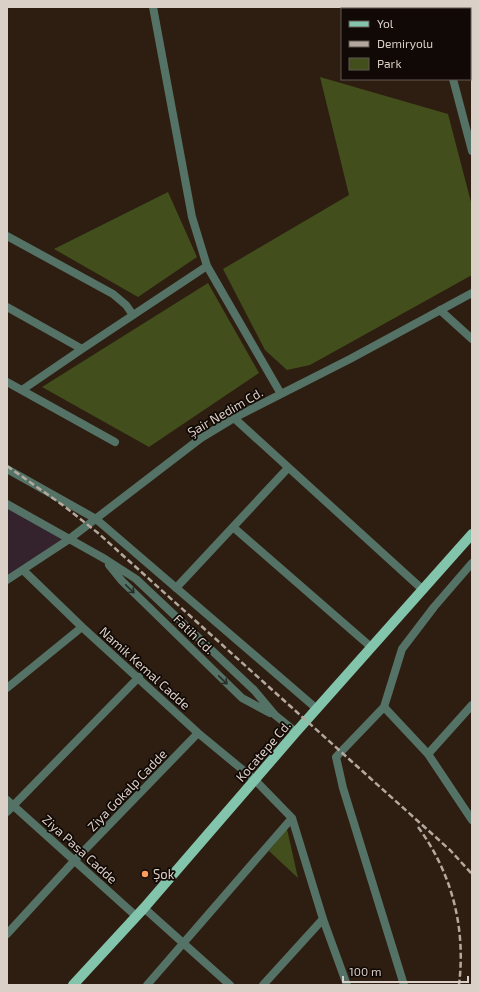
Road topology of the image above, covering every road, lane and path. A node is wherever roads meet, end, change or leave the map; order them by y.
1 (153, 7) edge
2 (453, 80) edge
3 (472, 151) edge
4 (7, 236) edge
5 (207, 266) junction
6 (472, 292) edge
7 (7, 307) edge
8 (440, 310) junction
9 (134, 315) junction
10 (472, 339) edge
11 (82, 349) junction
12 (7, 382) edge
13 (22, 390) junction
14 (281, 394) junction
15 (234, 418) junction
16 (115, 442) dead end
17 (288, 468) junction
18 (7, 469) edge
19 (7, 505) edge
20 (96, 519) junction
21 (233, 527) junction
22 (472, 534) edge
23 (68, 540) junction
24 (105, 559) junction
25 (472, 563) edge
26 (23, 570) junction
27 (7, 580) edge
28 (176, 588) junction
29 (422, 589) junction
30 (82, 627) junction
31 (371, 647) junction
32 (138, 677) junction
33 (7, 688) edge
34 (472, 706) edge
35 (384, 707) junction
36 (317, 710) junction
37 (275, 715) junction
38 (296, 732) junction
39 (198, 733) junction
40 (428, 754) junction
41 (255, 780) junction
42 (7, 800) edge
43 (13, 806) junction
44 (7, 812) edge
45 (292, 818) junction
46 (472, 820) edge
47 (75, 860) junction
48 (144, 908) junction
49 (136, 916) junction
50 (323, 919) junction
51 (7, 934) edge
52 (182, 942) junction
53 (73, 985) edge
54 (147, 985) edge
55 (230, 985) edge
56 (263, 985) edge
57 (347, 985) edge
58 (404, 985) edge

1 - 5 street
2 - 3 street
4 - 9 street
5 - 9 street
5 - 14 street
6 - 8 street, Şair Nedim Cd.
7 - 11 street
8 - 10 street
8 - 14 street, Şair Nedim Cd.
9 - 11 street
11 - 13 street
12 - 13 street
13 - 16 street
14 - 15 street, Şair Nedim Cd.
15 - 17 street
15 - 20 street, Şair Nedim Cd.
17 - 21 street
17 - 29 street
18 - 20 street
19 - 23 street, Fatih Cd.
20 - 23 street, Şair Nedim Cd.
20 - 28 street
21 - 28 street
21 - 31 street
22 - 29 main road, Kocatepe Cd.
23 - 24 street, Fatih Cd.
23 - 26 street, Şair Nedim Cd.
24 - 37 street, Fatih Cd.
24 -> 37 street, Fatih Cd.
25 - 35 street
26 - 27 street, Şair Nedim Cd.
26 - 30 street, Namik Kemal Cadde
28 - 36 street
29 - 31 main road, Kocatepe Cd.
30 - 32 street, Namik Kemal Cadde
30 - 33 street
31 - 36 main road, Kocatepe Cd.
32 - 39 street, Namik Kemal Cadde
32 - 43 street
34 - 40 street
35 - 40 street
35 - 58 street
36 - 38 main road, Kocatepe Cd.
37 - 38 street, Fatih Cd.
38 - 41 main road, Kocatepe Cd.
39 - 41 street, Namik Kemal Cadde
39 - 47 street, Ziya Gokalp Cadde
40 - 46 street
41 - 45 street, Namik Kemal Cadde
41 - 48 main road, Kocatepe Cd.
42 - 43 street, Ziya Pasa Cadde
43 - 44 street
43 - 47 street, Ziya Pasa Cadde
45 - 50 street
45 - 52 street
47 - 49 street, Ziya Pasa Cadde
47 - 51 street, Ziya Gokalp Cadde
48 - 49 main road, Kocatepe Cd.
48 - 52 street
49 - 53 main road, Kocatepe Cd.
50 - 56 street
50 - 57 street
52 - 54 street
52 - 55 street

